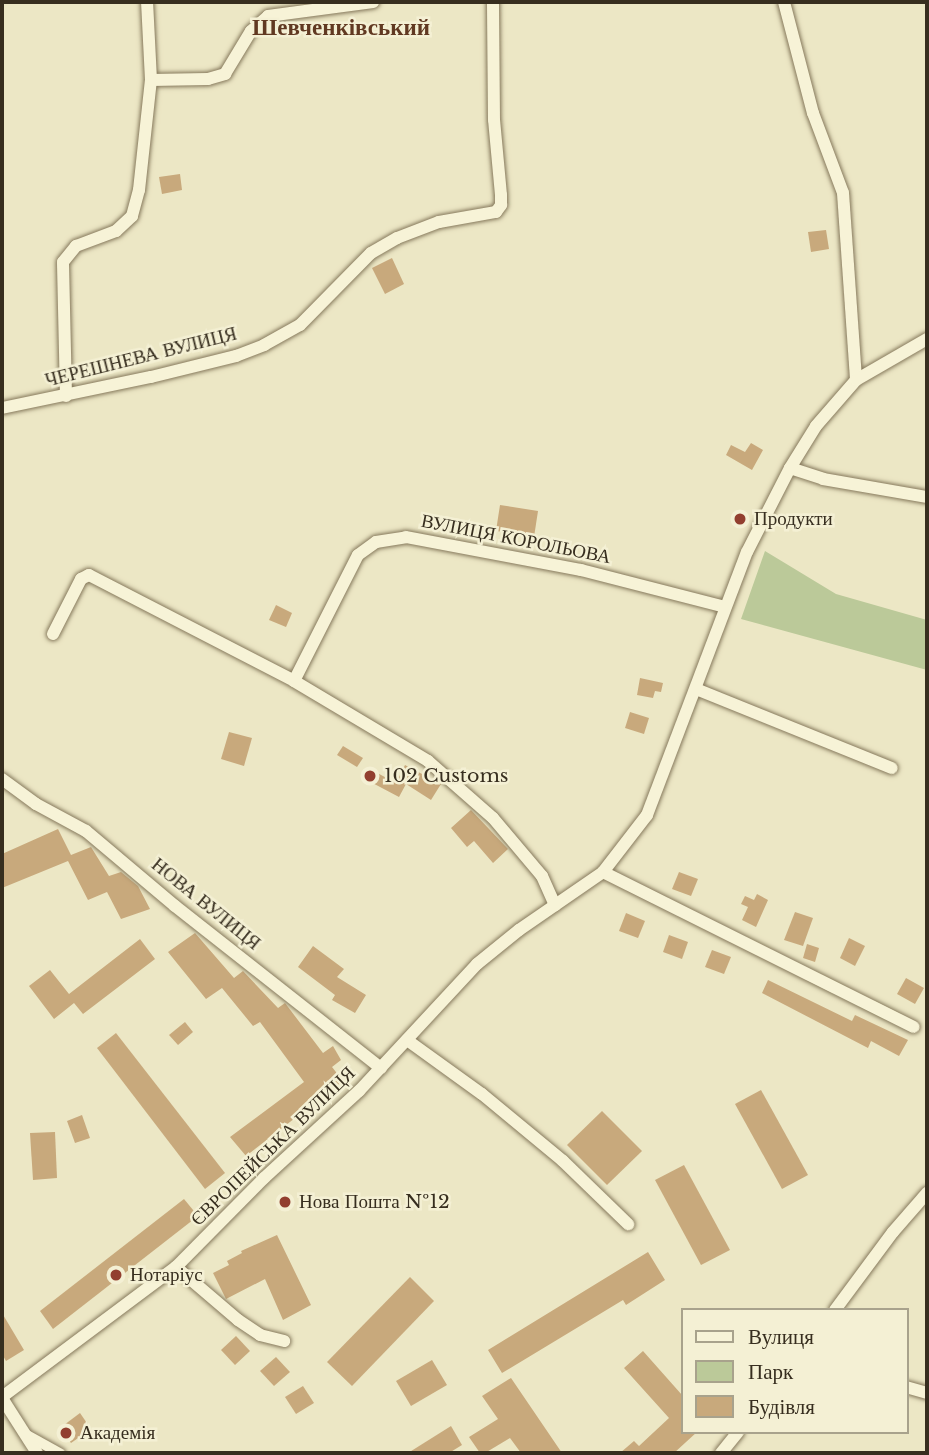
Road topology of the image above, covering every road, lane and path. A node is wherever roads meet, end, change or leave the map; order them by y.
1 (147, 2) edge
2 (373, 2) edge
3 (494, 2) edge
4 (784, 2) edge
5 (151, 80) junction
6 (927, 339) edge
7 (856, 380) junction
8 (66, 396) junction
9 (2, 408) edge
10 (790, 468) junction
11 (927, 497) edge
12 (725, 607) junction
13 (53, 634) dead end
14 (294, 681) junction
15 (696, 689) junction
16 (892, 768) dead end
17 (2, 779) edge
18 (603, 872) junction
19 (555, 905) junction
20 (914, 1027) dead end
21 (407, 1040) junction
22 (381, 1068) junction
23 (927, 1193) edge
24 (628, 1224) dead end
25 (176, 1267) junction
26 (837, 1308) edge
27 (284, 1341) dead end
28 (908, 1388) edge
29 (927, 1393) edge
30 (2, 1397) edge
31 (736, 1434) edge
32 (26, 1435) junction
33 (37, 1453) edge
34 (60, 1453) edge
35 (721, 1453) edge

1 - 5 street
2 - 5 street
3 - 8 street, ЧЕРЕШНЕВА ВУЛИЦЯ
4 - 7 street
5 - 8 street
6 - 7 street, ЄВРОПЕЙСЬКА ВУЛИЦЯ
7 - 10 street, ЄВРОПЕЙСЬКА ВУЛИЦЯ
8 - 9 street, ЧЕРЕШНЕВА ВУЛИЦЯ
10 - 11 street
10 - 12 street, ЄВРОПЕЙСЬКА ВУЛИЦЯ
12 - 14 street, ВУЛИЦЯ КОРОЛЬОВА
12 - 15 street, ЄВРОПЕЙСЬКА ВУЛИЦЯ
13 - 14 street
14 - 19 street
15 - 16 street
15 - 18 street, ЄВРОПЕЙСЬКА ВУЛИЦЯ
17 - 22 street, НОВА ВУЛИЦЯ
18 - 19 street, ЄВРОПЕЙСЬКА ВУЛИЦЯ
18 - 20 street
19 - 21 street, ЄВРОПЕЙСЬКА ВУЛИЦЯ
21 - 22 street, ЄВРОПЕЙСЬКА ВУЛИЦЯ
21 - 24 street
22 - 25 street, ЄВРОПЕЙСЬКА ВУЛИЦЯ
23 - 26 street
25 - 27 street
25 - 30 street, ЄВРОПЕЙСЬКА ВУЛИЦЯ
28 - 29 street
30 - 32 street
31 - 35 street
32 - 33 street
32 - 34 street

